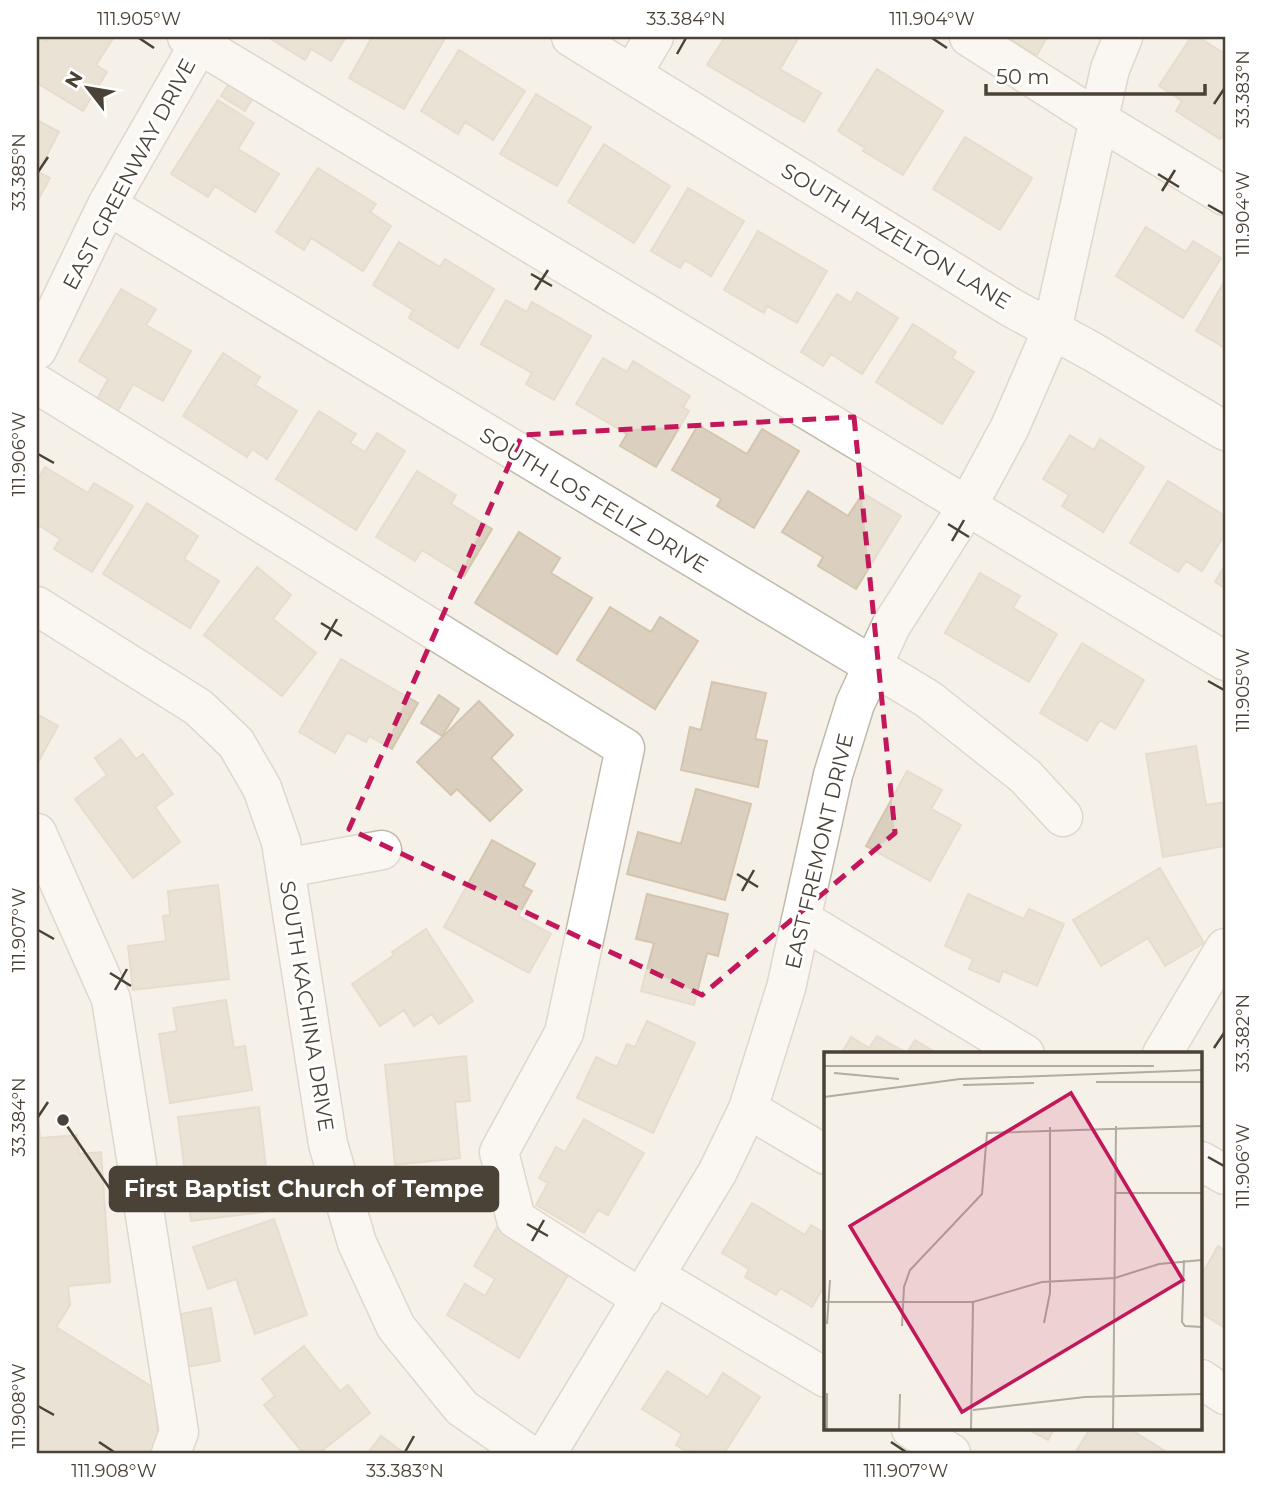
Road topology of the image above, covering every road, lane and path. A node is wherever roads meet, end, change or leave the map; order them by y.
1 (571, 37) edge
2 (654, 37) edge
3 (969, 37) edge
4 (1123, 37) edge
5 (196, 39) edge
6 (632, 75) junction
7 (1099, 120) junction
8 (1225, 196) edge
9 (107, 205) junction
10 (1052, 330) junction
11 (37, 350) edge
12 (37, 384) edge
13 (1225, 430) edge
14 (968, 505) junction
15 (37, 606) edge
16 (1225, 661) edge
17 (872, 667) junction
18 (1063, 817) dead end
19 (37, 833) edge
20 (383, 850) dead end
21 (286, 868) junction
22 (801, 919) junction
23 (1225, 948) edge
24 (1022, 1052) edge
25 (1163, 1052) edge
26 (748, 1109) junction
27 (824, 1154) edge
28 (1202, 1162) edge
29 (1225, 1175) edge
30 (648, 1288) junction
31 (824, 1377) edge
32 (1202, 1380) edge
33 (1225, 1395) edge
34 (171, 1453) edge
35 (527, 1453) edge
36 (547, 1453) edge

1 - 6 street, SOUTH HAZELTON LANE
2 - 6 street
3 - 7 street
4 - 7 street, EAST FREMONT DRIVE
5 - 9 street, EAST GREENWAY DRIVE
5 - 14 street
6 - 10 street, SOUTH HAZELTON LANE
7 - 8 street
7 - 10 street, EAST FREMONT DRIVE
9 - 11 street, EAST GREENWAY DRIVE
9 - 17 street, SOUTH LOS FELIZ DRIVE
10 - 13 street, SOUTH HAZELTON LANE
10 - 14 street, EAST FREMONT DRIVE
12 - 30 street
14 - 16 street
14 - 17 street, EAST FREMONT DRIVE
15 - 21 street, SOUTH KACHINA DRIVE
17 - 18 street, SOUTH LOS FELIZ DRIVE
17 - 22 street, EAST FREMONT DRIVE
19 - 34 street
20 - 21 street
21 - 35 street, SOUTH KACHINA DRIVE
22 - 24 street
22 - 26 street, EAST FREMONT DRIVE
23 - 25 street
26 - 27 street
26 - 30 street, EAST FREMONT DRIVE
28 - 29 street
30 - 31 street
30 - 36 street, EAST FREMONT DRIVE
32 - 33 street

